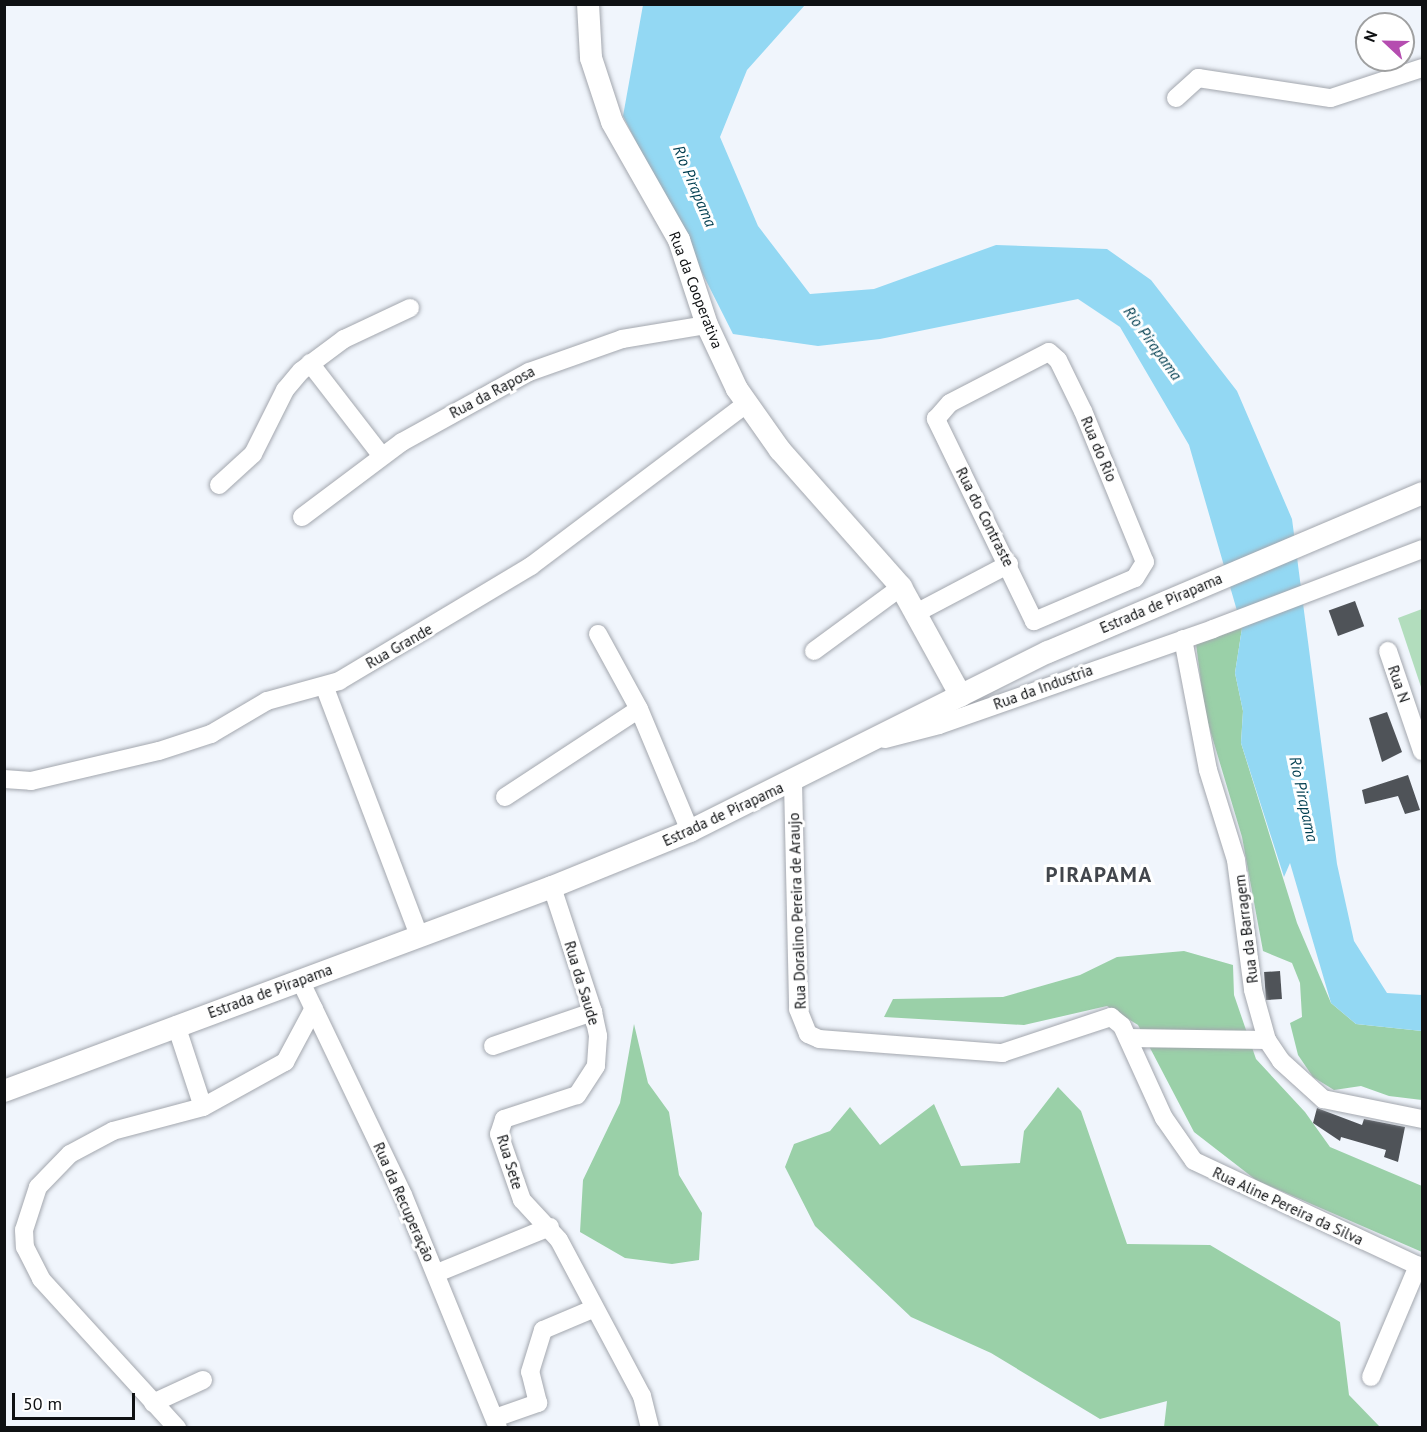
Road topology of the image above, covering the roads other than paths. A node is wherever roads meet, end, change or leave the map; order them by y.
1 (588, 4) edge
2 (1422, 68) edge
3 (1176, 98) dead end
4 (410, 308) dead end
5 (707, 325) junction
6 (1055, 355) joint
7 (310, 363) junction
8 (746, 404) junction
9 (381, 456) junction
10 (219, 485) dead end
11 (1422, 493) edge
12 (302, 517) dead end
13 (1422, 549) edge
14 (1009, 564) junction
15 (901, 587) junction
16 (918, 612) junction
17 (1034, 621) joint
18 (598, 634) dead end
19 (1183, 639) junction
20 (814, 651) dead end
21 (1388, 651) dead end
22 (325, 687) junction
23 (965, 705) junction
24 (639, 709) junction
25 (1422, 752) edge
26 (4, 779) edge
27 (793, 782) junction
28 (506, 797) dead end
29 (690, 831) junction
30 (552, 887) junction
31 (419, 935) junction
32 (300, 980) junction
33 (314, 1008) junction
34 (593, 1012) junction
35 (176, 1025) junction
36 (811, 1036) joint
37 (1128, 1038) junction
38 (1267, 1040) junction
39 (493, 1046) dead end
40 (591, 1080) joint
41 (4, 1091) edge
42 (203, 1107) junction
43 (1422, 1119) edge
44 (550, 1227) junction
45 (1420, 1267) edge
46 (437, 1273) junction
47 (593, 1309) junction
48 (1371, 1377) dead end
49 (202, 1380) dead end
50 (153, 1403) junction
51 (497, 1423) edge
52 (177, 1428) edge
53 (650, 1428) edge

1 - 5 street, Rua da Cooperativa
2 - 3 street
4 - 7 street
5 - 8 street, Rua da Cooperativa
5 - 9 street, Rua da Raposa
6 - 14 street, Rua do Contraste
6 - 17 street, Rua do Rio
7 - 9 street
7 - 10 street
8 - 15 street, Rua da Cooperativa
8 - 22 street, Rua Grande
9 - 12 street, Rua da Raposa
11 - 23 street, Estrada de Pirapama
13 - 19 street, Rua da Industria
14 - 16 street
14 - 17 street, Rua do Contraste
15 - 16 street, Rua da Cooperativa
15 - 20 street
16 - 23 street, Rua da Cooperativa
18 - 24 street
19 - 23 street, Rua da Industria
19 - 38 street, Rua da Barragem
21 - 25 street, Rua N
22 - 26 street, Rua Grande
22 - 31 street
23 - 27 street, Estrada de Pirapama
24 - 28 street
24 - 29 street
27 - 29 street, Estrada de Pirapama
27 - 36 street, Rua Doralino Pereira de Araujo
29 - 30 street, Estrada de Pirapama
30 - 31 street, Estrada de Pirapama
30 - 34 street, Rua da Saude
31 - 32 street, Estrada de Pirapama
32 - 33 street, Rua da Recuperação
32 - 35 street, Estrada de Pirapama
33 - 42 street
33 - 46 street, Rua da Recuperação
34 - 39 street
34 - 40 street, Rua da Saude
35 - 41 street, Estrada de Pirapama
35 - 42 street
36 - 37 street, Rua Aline Pereira da Silva
37 - 38 street
37 - 45 street, Rua Aline Pereira da Silva
38 - 43 street, Rua da Barragem
40 - 44 street, Rua Sete
42 - 50 street
44 - 46 street
44 - 47 street, Rua Sete
45 - 48 street
46 - 51 street, Rua da Recuperação
47 - 51 street
47 - 53 street, Rua Sete
49 - 50 street
50 - 52 street

